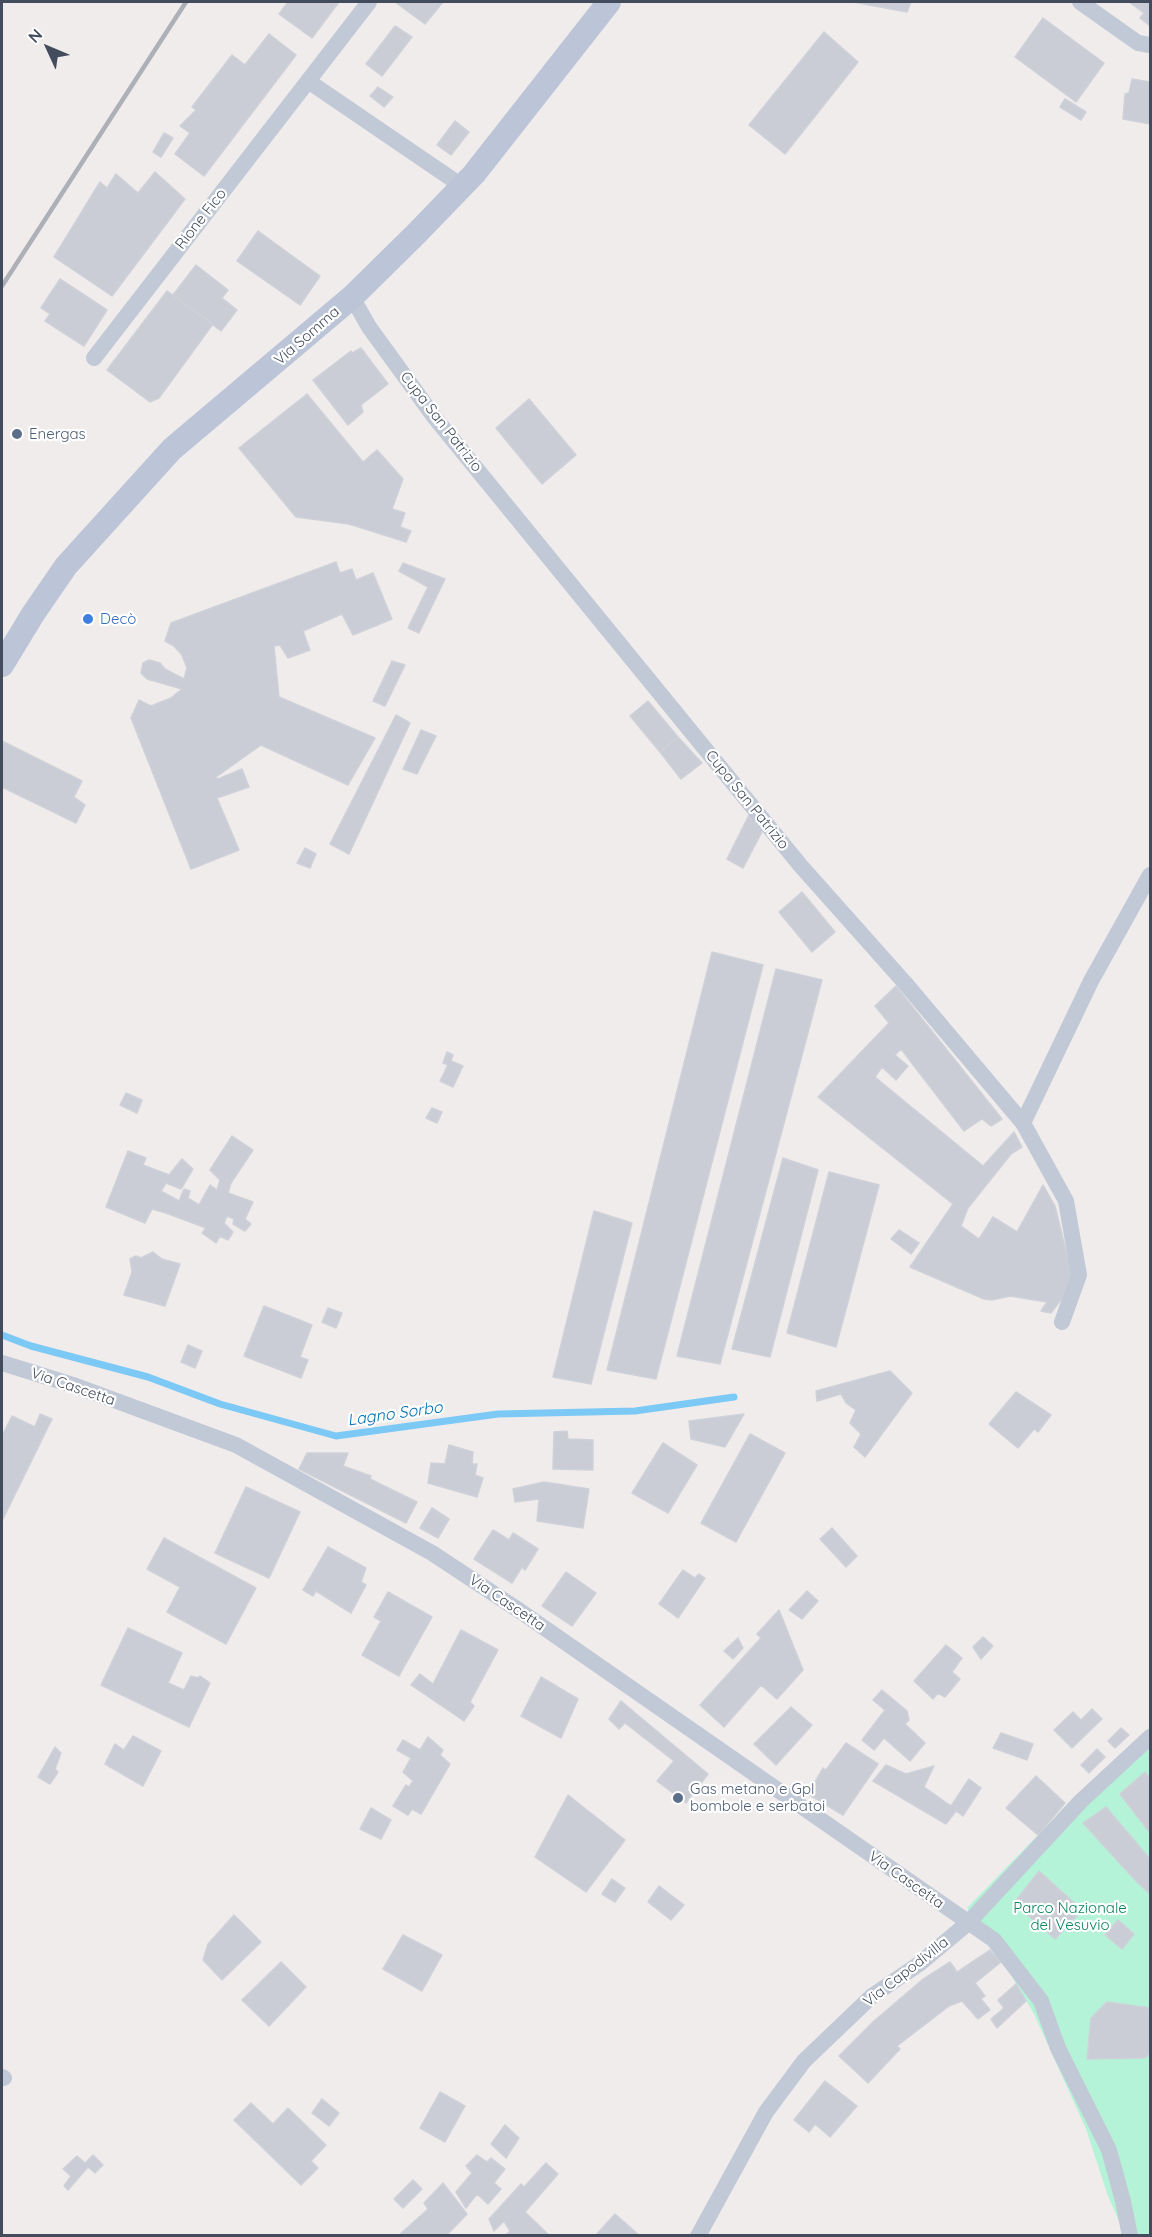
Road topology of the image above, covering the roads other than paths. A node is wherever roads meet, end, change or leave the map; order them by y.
1 (369, 2) edge
2 (609, 2) edge
3 (1080, 2) edge
4 (1150, 45) edge
5 (308, 81) junction
6 (462, 186) junction
7 (352, 297) junction
8 (94, 358) dead end
9 (2, 665) edge
10 (1150, 875) edge
11 (1023, 1123) junction
12 (1062, 1322) dead end
13 (2, 1363) edge
14 (1150, 1737) edge
15 (968, 1923) junction
16 (698, 2235) edge
17 (1130, 2235) edge

1 - 5 street, Rione Fico
2 - 6 main road, Via Somma
3 - 4 street
5 - 6 street
5 - 8 street, Rione Fico
6 - 7 main road, Via Somma
7 - 9 main road, Via Somma
7 - 11 street, Cupa San Patrizio
10 - 11 street
11 - 12 street, Cupa San Patrizio
13 - 15 street, Via Cascetta
14 - 15 street, Via Capodivilla
15 - 16 street, Via Capodivilla
15 - 17 street, Via Cascetta

